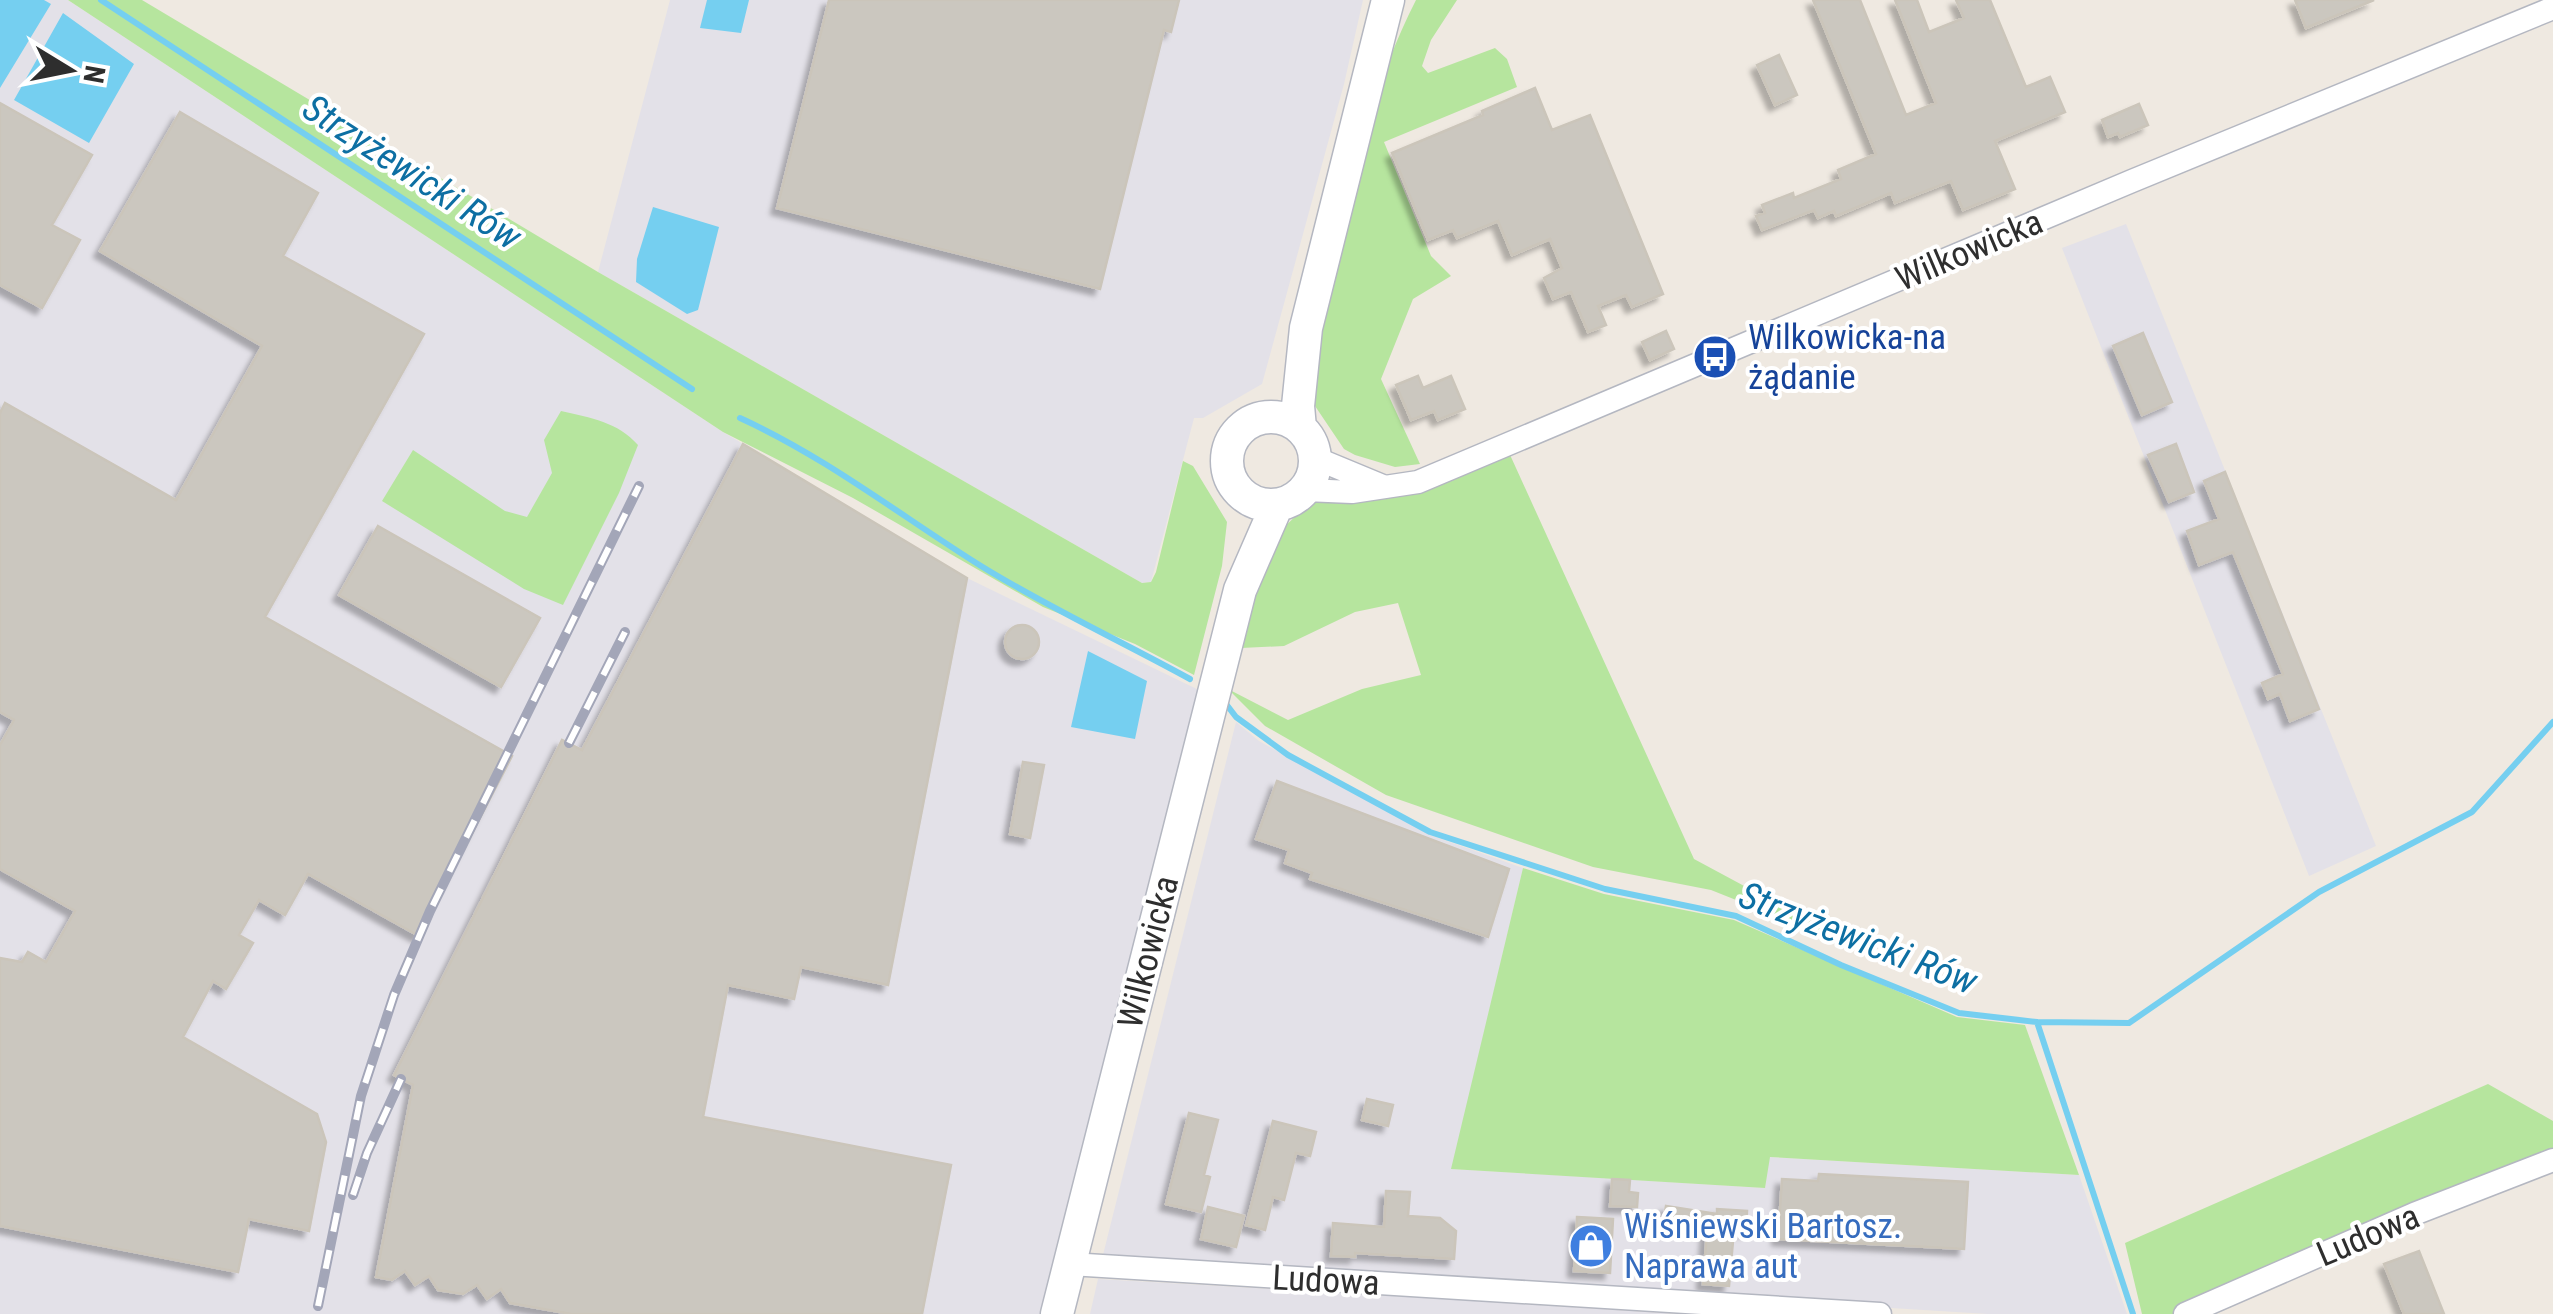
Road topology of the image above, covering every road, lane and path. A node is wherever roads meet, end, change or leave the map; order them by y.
1 (1388, 0) edge
2 (2553, 8) edge
3 (1306, 328) junction
4 (1262, 418) junction
5 (1300, 428) junction
6 (1315, 458) junction
7 (1384, 486) junction
8 (1276, 497) junction
9 (2553, 1160) edge
10 (1070, 1264) junction
11 (1057, 1314) edge
12 (1880, 1314) edge
13 (2186, 1314) edge

1 - 3 main road
2 - 7 street, Wilkowicka
3 - 4 main road
3 - 5 main road
4 - 5 main road
4 - 8 main road
5 - 6 main road
6 - 7 street
6 - 8 main road
7 - 8 street, Wilkowicka
8 - 10 main road, Wilkowicka
9 - 13 street, Ludowa
10 - 11 main road, Wilkowicka
10 - 12 street, Ludowa

